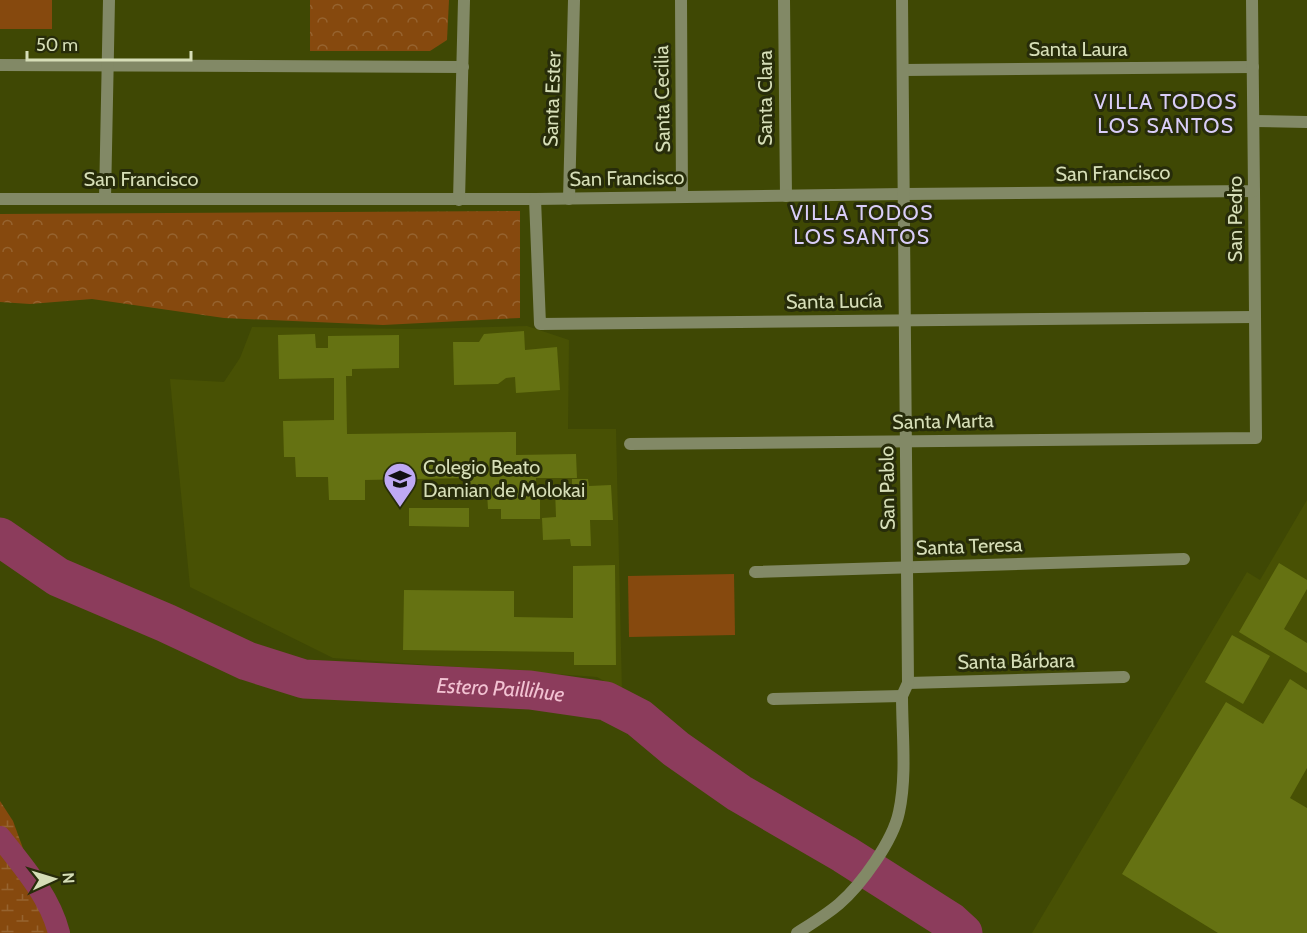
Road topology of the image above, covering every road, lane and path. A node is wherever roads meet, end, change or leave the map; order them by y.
1 (109, 0) edge
2 (464, 0) edge
3 (574, 0) edge
4 (681, 0) edge
5 (784, 0) edge
6 (902, 0) edge
7 (1252, 0) edge
8 (0, 65) edge
9 (107, 65) junction
10 (463, 67) junction
11 (1253, 67) junction
12 (903, 70) junction
13 (1254, 121) junction
14 (1307, 122) edge
15 (1254, 191) junction
16 (904, 194) junction
17 (786, 196) junction
18 (682, 197) junction
19 (0, 199) edge
20 (105, 199) junction
21 (535, 199) junction
22 (569, 199) junction
23 (459, 200) junction
24 (1254, 317) junction
25 (905, 320) junction
26 (1256, 438) joint
27 (906, 441) junction
28 (630, 444) dead end
29 (1184, 559) dead end
30 (907, 567) junction
31 (755, 572) dead end
32 (1124, 677) dead end
33 (908, 683) junction
34 (902, 696) junction
35 (773, 699) dead end
36 (797, 933) edge

1 - 9 street
2 - 10 street
3 - 22 street, Santa Ester
4 - 18 street, Santa Cecilia
5 - 17 street, Santa Clara
6 - 12 street, San Pablo
7 - 11 street, San Pedro
8 - 9 street
9 - 10 street
9 - 20 street
10 - 23 street
11 - 12 street, Santa Laura
11 - 13 street, San Pedro
12 - 16 street, San Pablo
13 - 14 street
13 - 15 street, San Pedro
15 - 16 street, San Francisco
15 - 24 street, San Pedro
16 - 17 street, San Francisco
16 - 25 street, San Pablo
17 - 18 street, San Francisco
18 - 22 street, San Francisco
19 - 20 street, San Francisco
20 - 23 street, San Francisco
21 - 22 street, San Francisco
21 - 23 street, San Francisco
21 - 25 street, Santa Lucía
24 - 25 street, Santa Lucía
24 - 26 street, San Pedro
25 - 27 street, San Pablo
26 - 27 street, Santa Marta
27 - 28 street, Santa Marta
27 - 30 street, San Pablo
29 - 30 street, Santa Teresa
30 - 31 street, Santa Teresa
30 - 33 street, San Pablo
32 - 33 street, Santa Bárbara
33 - 34 street, San Pablo
34 - 35 street
34 - 36 street, San Pablo

